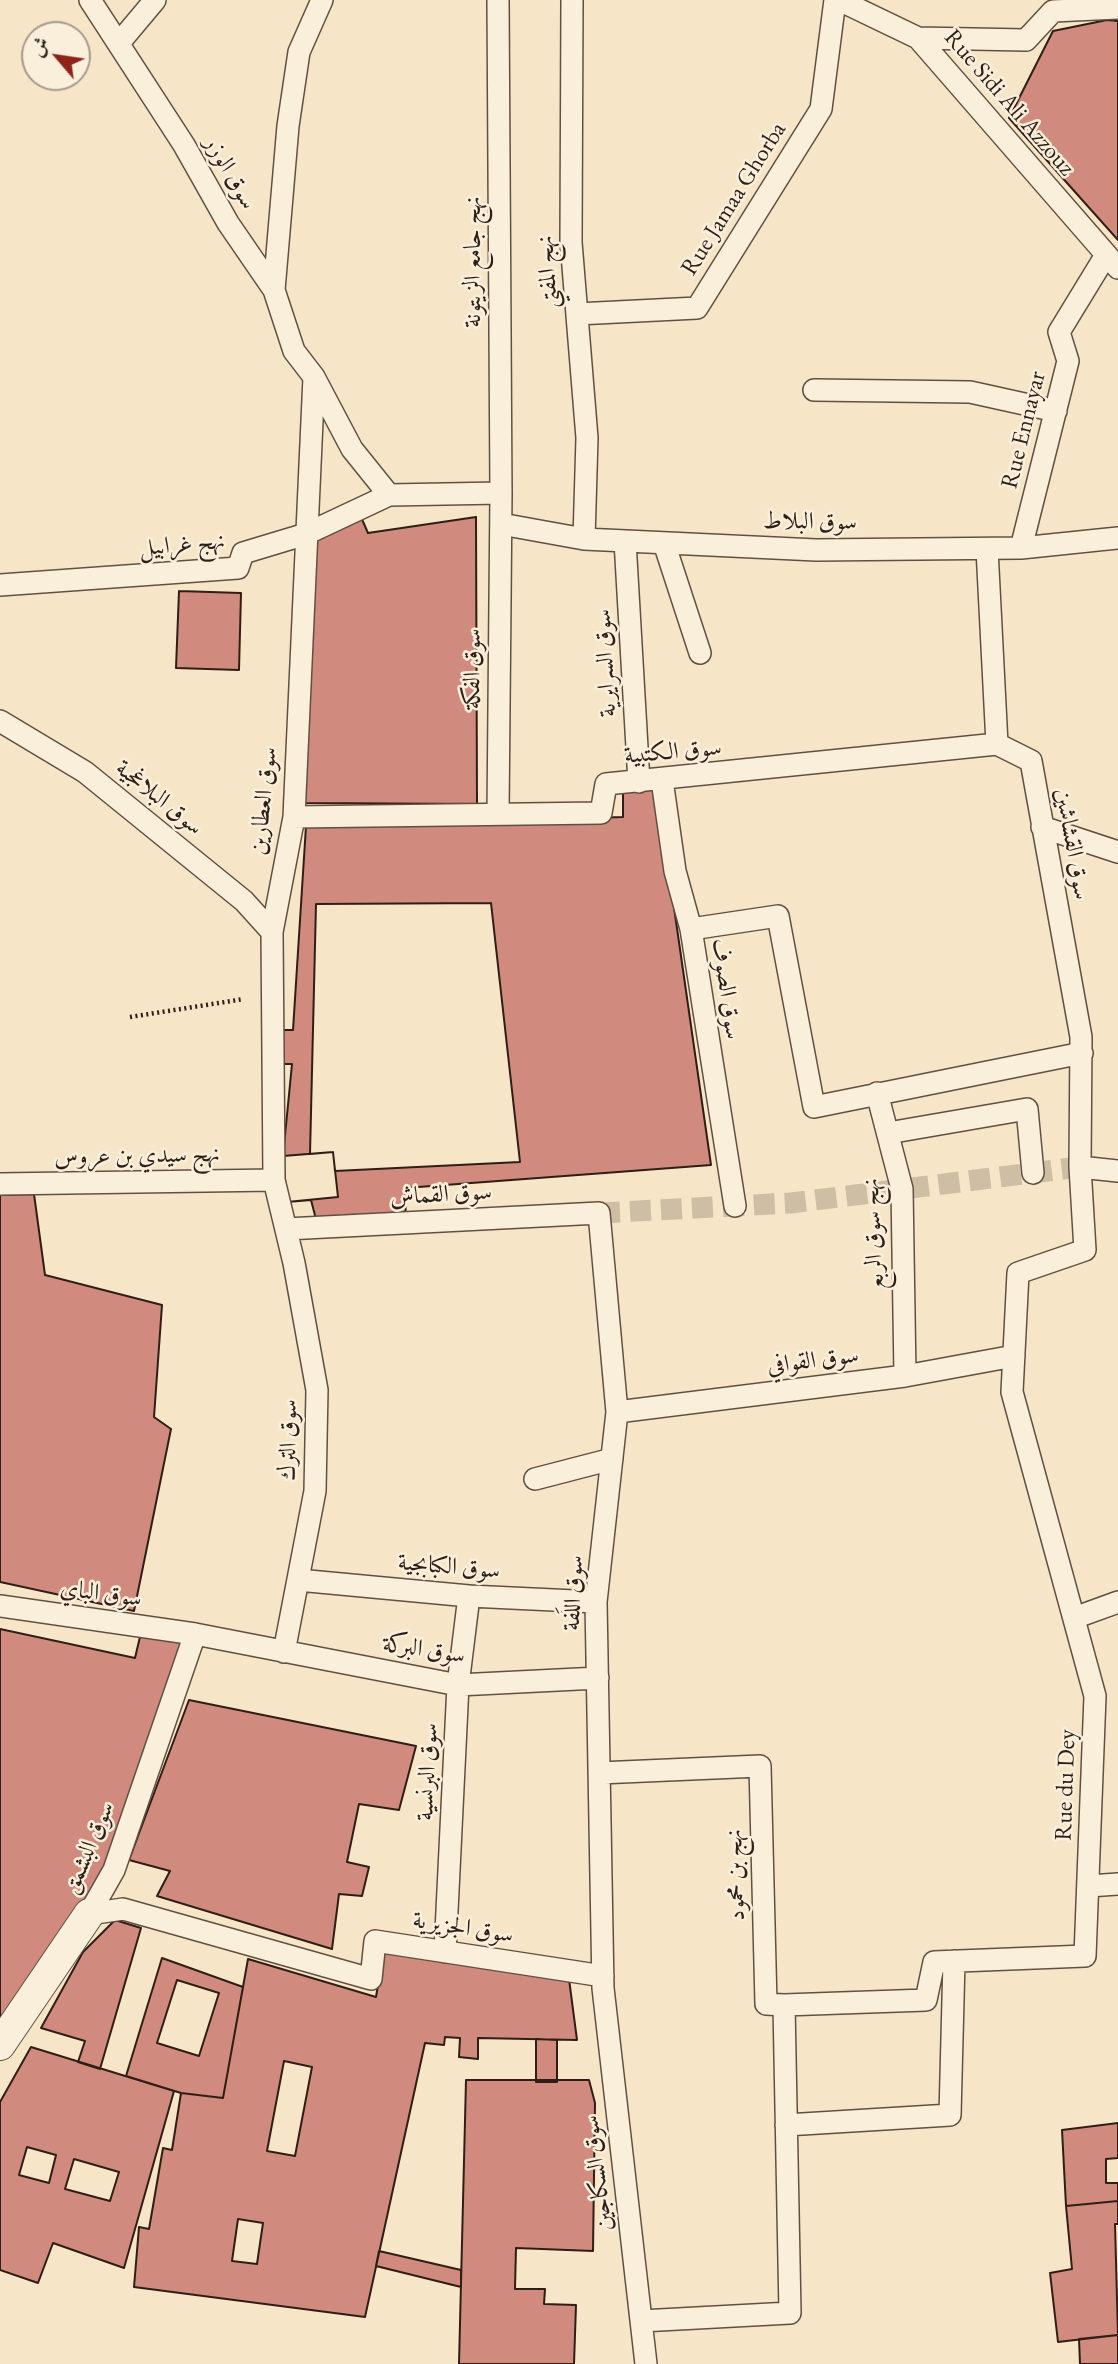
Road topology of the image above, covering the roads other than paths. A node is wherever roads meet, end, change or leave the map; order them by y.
1 (90, 0) edge
2 (155, 0) edge
3 (321, 0) edge
4 (498, 0) edge
5 (572, 0) edge
6 (837, 0) edge
7 (1118, 8) edge
8 (918, 38) junction
9 (119, 43) junction
10 (1112, 261) edge
11 (274, 290) junction
12 (577, 314) junction
13 (314, 377) junction
14 (814, 390) dead end
15 (1056, 411) junction
16 (502, 493) junction
17 (389, 495) junction
18 (501, 524) junction
19 (306, 534) junction
20 (1118, 538) edge
21 (584, 539) junction
22 (625, 541) junction
23 (664, 543) junction
24 (1021, 548) junction
25 (987, 549) junction
26 (0, 585) edge
27 (700, 653) dead end
28 (0, 721) edge
29 (0, 734) edge
30 (997, 744) junction
31 (662, 780) junction
32 (639, 782) junction
33 (498, 814) junction
34 (293, 817) junction
35 (1042, 827) junction
36 (1118, 852) edge
37 (691, 929) junction
38 (272, 932) junction
39 (1082, 1053) junction
40 (877, 1093) junction
41 (888, 1133) junction
42 (1080, 1167) junction
43 (1118, 1171) edge
44 (1033, 1173) dead end
45 (274, 1180) junction
46 (0, 1184) edge
47 (735, 1206) dead end
48 (599, 1213) joint
49 (286, 1229) junction
50 (1014, 1356) junction
51 (905, 1376) junction
52 (617, 1412) junction
53 (612, 1460) junction
54 (534, 1479) dead end
55 (298, 1580) junction
56 (469, 1596) junction
57 (596, 1602) junction
58 (1118, 1602) edge
59 (0, 1606) edge
60 (1074, 1618) junction
61 (195, 1634) junction
62 (284, 1653) junction
63 (598, 1678) junction
64 (458, 1685) junction
65 (599, 1773) junction
66 (1118, 1884) edge
67 (1089, 1886) junction
68 (89, 1914) junction
69 (445, 1952) junction
70 (954, 1961) junction
71 (349, 1972) joint
72 (603, 1976) junction
73 (783, 2005) junction
74 (0, 2045) edge
75 (786, 2125) junction
76 (641, 2321) junction
77 (646, 2364) edge

1 - 9 street, سوق الوزر
2 - 9 street
3 - 11 street
4 - 16 street, نهج جامع الزيتونة
5 - 12 street, نهج المفتي
6 - 8 street, Rue Sidi Ali Azzouz
6 - 12 street, Rue Jamaa Ghorba
7 - 8 street
8 - 10 street, Rue Sidi Ali Azzouz
9 - 11 street, سوق الوزر
10 - 15 street, Rue Ennayar
11 - 13 street, سوق الوزر
12 - 21 street, نهج المفتي
13 - 17 street
13 - 19 street, سوق العطارين
14 - 15 street
15 - 24 street, Rue Ennayar
16 - 17 street, نهج غرابيل
16 - 18 street, نهج جامع الزيتونة
17 - 19 street, نهج غرابيل
18 - 21 street, سوق البلاط
18 - 33 street, سوق الفكة
19 - 26 street, نهج غرابيل
19 - 34 street, سوق العطارين
20 - 24 street, سوق البلاط
21 - 22 street, سوق البلاط
22 - 23 street, سوق البلاط
22 - 32 street, سوق السرايرية
23 - 25 street, سوق البلاط
23 - 27 street
24 - 25 street, سوق البلاط
25 - 30 street
28 - 29 street
28 - 38 street, سوق البلاغجية
30 - 31 street, سوق الكتبية
30 - 35 street, سوق القشاشين
31 - 32 street, سوق الكتبية
31 - 37 street, سوق الصوف
32 - 33 street, سوق الكتبية
33 - 34 street, سوق الكتبية
34 - 38 street, سوق العطارين
35 - 36 street
35 - 39 street, سوق القشاشين
37 - 40 street
37 - 47 street, سوق الصوف
38 - 45 street, سوق العطارين
39 - 40 street
39 - 42 street, سوق القشاشين
40 - 41 street, نهج سوق الربع
41 - 44 street
41 - 51 street, نهج سوق الربع
42 - 43 street
42 - 50 street, سوق القشاشين
45 - 46 street, نهج سيدي بن عروس
45 - 49 street, سوق العطارين
48 - 49 street, سوق القماش
48 - 52 street, سوق اللَفة
49 - 55 street, سوق الترك
50 - 51 street, سوق القوافي
50 - 60 street, Rue du Dey
51 - 52 street, سوق القوافي
52 - 53 street, سوق اللَفة
53 - 54 street
53 - 57 street, سوق اللَفة
55 - 56 street, سوق الكبابجية
55 - 62 street, سوق الترك
56 - 57 street, سوق الكبابجية
56 - 64 street, سوق البرنسية
57 - 63 street, سوق اللَفة
58 - 60 street
59 - 61 street, سوق الباي
60 - 67 street, Rue du Dey
61 - 62 street
61 - 68 street, سوق البشمق
62 - 64 street, سوق البركة
63 - 64 street, سوق البركة
63 - 65 street, سوق اللَفة
64 - 69 street, سوق البرنسية
65 - 72 street, سوق اللَفة
65 - 73 street, نهج بن محمود
66 - 67 street
67 - 70 street, Rue du Dey
68 - 71 street, سوق البشمق
68 - 74 street
69 - 71 street, سوق الجزيرية
69 - 72 street, سوق الجزيرية
70 - 73 street
70 - 75 street
72 - 76 street, سوق السكاجين
73 - 75 street
75 - 76 street
76 - 77 street, سوق السكاجين

